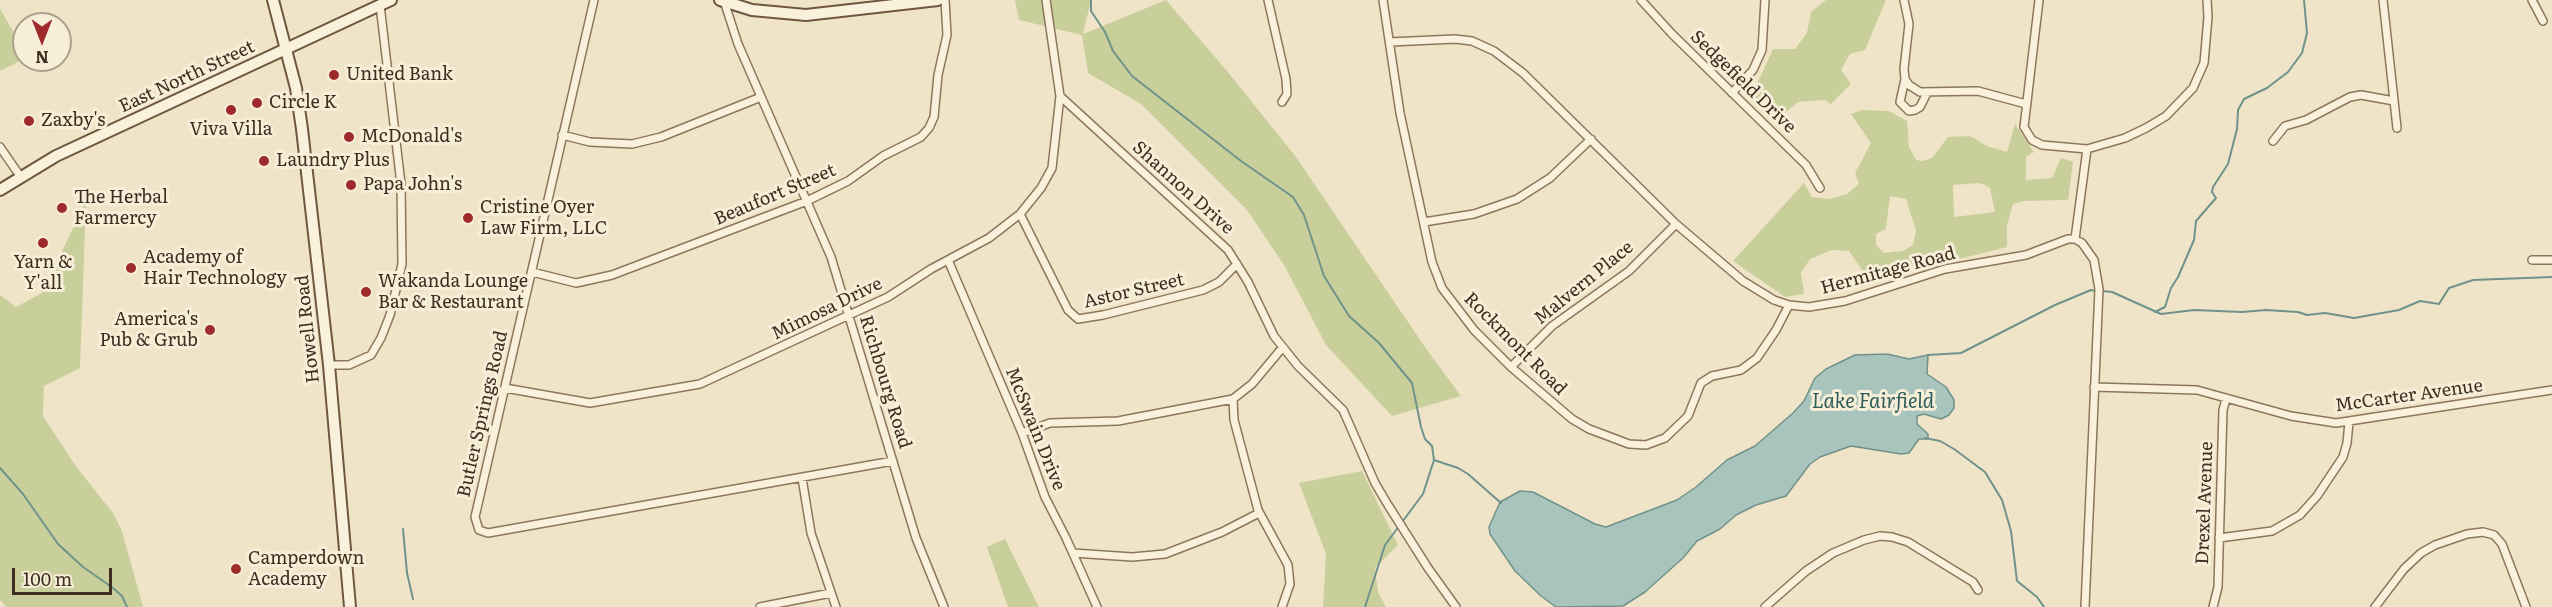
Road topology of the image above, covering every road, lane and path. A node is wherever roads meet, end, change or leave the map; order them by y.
1 (273, 0) edge
2 (391, 0) edge
3 (594, 0) edge
4 (938, 0) edge
5 (945, 0) edge
6 (1046, 0) edge
7 (1268, 0) edge
8 (1383, 0) edge
9 (1641, 0) edge
10 (1765, 0) edge
11 (1904, 0) edge
12 (2039, 0) edge
13 (2207, 0) edge
14 (2383, 0) edge
15 (2532, 0) edge
16 (722, 1) edge
17 (380, 5) junction
18 (2543, 21) dead end
19 (1390, 42) junction
20 (286, 48) junction
21 (1905, 79) junction
22 (1732, 93) junction
23 (1927, 93) junction
24 (1060, 96) junction
25 (761, 98) junction
26 (2394, 101) junction
27 (1282, 102) dead end
28 (2026, 104) junction
29 (2397, 128) dead end
30 (562, 135) junction
31 (1591, 139) junction
32 (2273, 141) dead end
33 (0, 147) edge
34 (2087, 149) junction
35 (20, 176) junction
36 (1820, 188) dead end
37 (0, 190) edge
38 (807, 201) junction
39 (1020, 214) junction
40 (1424, 222) junction
41 (1676, 224) junction
42 (2075, 239) junction
43 (948, 260) junction
44 (2532, 260) dead end
45 (2552, 261) edge
46 (1237, 264) junction
47 (532, 272) junction
48 (1788, 305) junction
49 (849, 316) junction
50 (1283, 347) junction
51 (329, 365) junction
52 (1511, 367) junction
53 (2094, 387) junction
54 (505, 388) junction
55 (2552, 390) edge
56 (1233, 399) junction
57 (2226, 399) junction
58 (2349, 422) junction
59 (1022, 432) junction
60 (893, 461) junction
61 (802, 478) junction
62 (1259, 513) junction
63 (2219, 538) junction
64 (1074, 553) junction
65 (1978, 590) dead end
66 (831, 593) junction
67 (350, 607) edge
68 (760, 607) edge
69 (836, 607) edge
70 (944, 607) edge
71 (1097, 607) edge
72 (1282, 607) edge
73 (1456, 607) edge
74 (1765, 607) edge
75 (2085, 607) edge
76 (2213, 607) edge
77 (2375, 607) edge
78 (2526, 607) edge

1 - 20 main road, Howell Road
2 - 17 main road, East North Street
3 - 30 street, Butler Springs Road
4 - 16 main road
5 - 38 street, Beaufort Street
6 - 24 street
7 - 27 street
8 - 19 street, Rockmont Road
9 - 22 street, Sedgefield Drive
10 - 22 street
11 - 21 street
12 - 28 street
13 - 34 street
14 - 26 street
15 - 18 street
16 - 25 street, Richbourg Road
17 - 20 main road, East North Street
17 - 51 street
19 - 31 street, Hermitage Road
19 - 40 street, Rockmont Road
20 - 35 main road, East North Street
20 - 51 main road, Howell Road
21 - 23 street
21 - 23 street
22 - 36 street, Sedgefield Drive
23 - 28 street
24 - 39 street, Mimosa Drive
24 - 46 street, Shannon Drive
25 - 30 street
25 - 38 street, Richbourg Road
26 - 29 street
26 - 32 street
28 - 34 street
30 - 47 street, Butler Springs Road
31 - 40 street
31 - 41 street, Hermitage Road
33 - 35 street
34 - 42 street
35 - 37 main road, East North Street
38 - 47 street, Beaufort Street
38 - 49 street, Richbourg Road
39 - 43 street, Mimosa Drive
39 - 46 street, Astor Street
40 - 52 street, Rockmont Road
41 - 48 street, Hermitage Road
41 - 52 street, Malvern Place
42 - 48 street, Hermitage Road
42 - 53 street
43 - 49 street, Mimosa Drive
43 - 59 street, McSwain Drive
44 - 45 street
46 - 50 street, Shannon Drive
47 - 54 street, Butler Springs Road
48 - 52 street, Rockmont Road
49 - 54 street, Mimosa Drive
49 - 60 street, Richbourg Road
50 - 56 street
50 - 73 street, Shannon Drive
51 - 67 main road, Howell Road
53 - 57 street, McCarter Avenue
53 - 75 street
54 - 61 street, Butler Springs Road
55 - 58 street, McCarter Avenue
56 - 59 street
56 - 62 street
57 - 58 street, McCarter Avenue
57 - 63 street, Drexel Avenue
58 - 63 street
59 - 64 street, McSwain Drive
60 - 61 street, Butler Springs Road
60 - 70 street, Richbourg Road
61 - 66 street
62 - 64 street
62 - 72 street
63 - 76 street, Drexel Avenue
64 - 71 street, McSwain Drive
65 - 74 street
66 - 68 street
66 - 69 street
77 - 78 street

